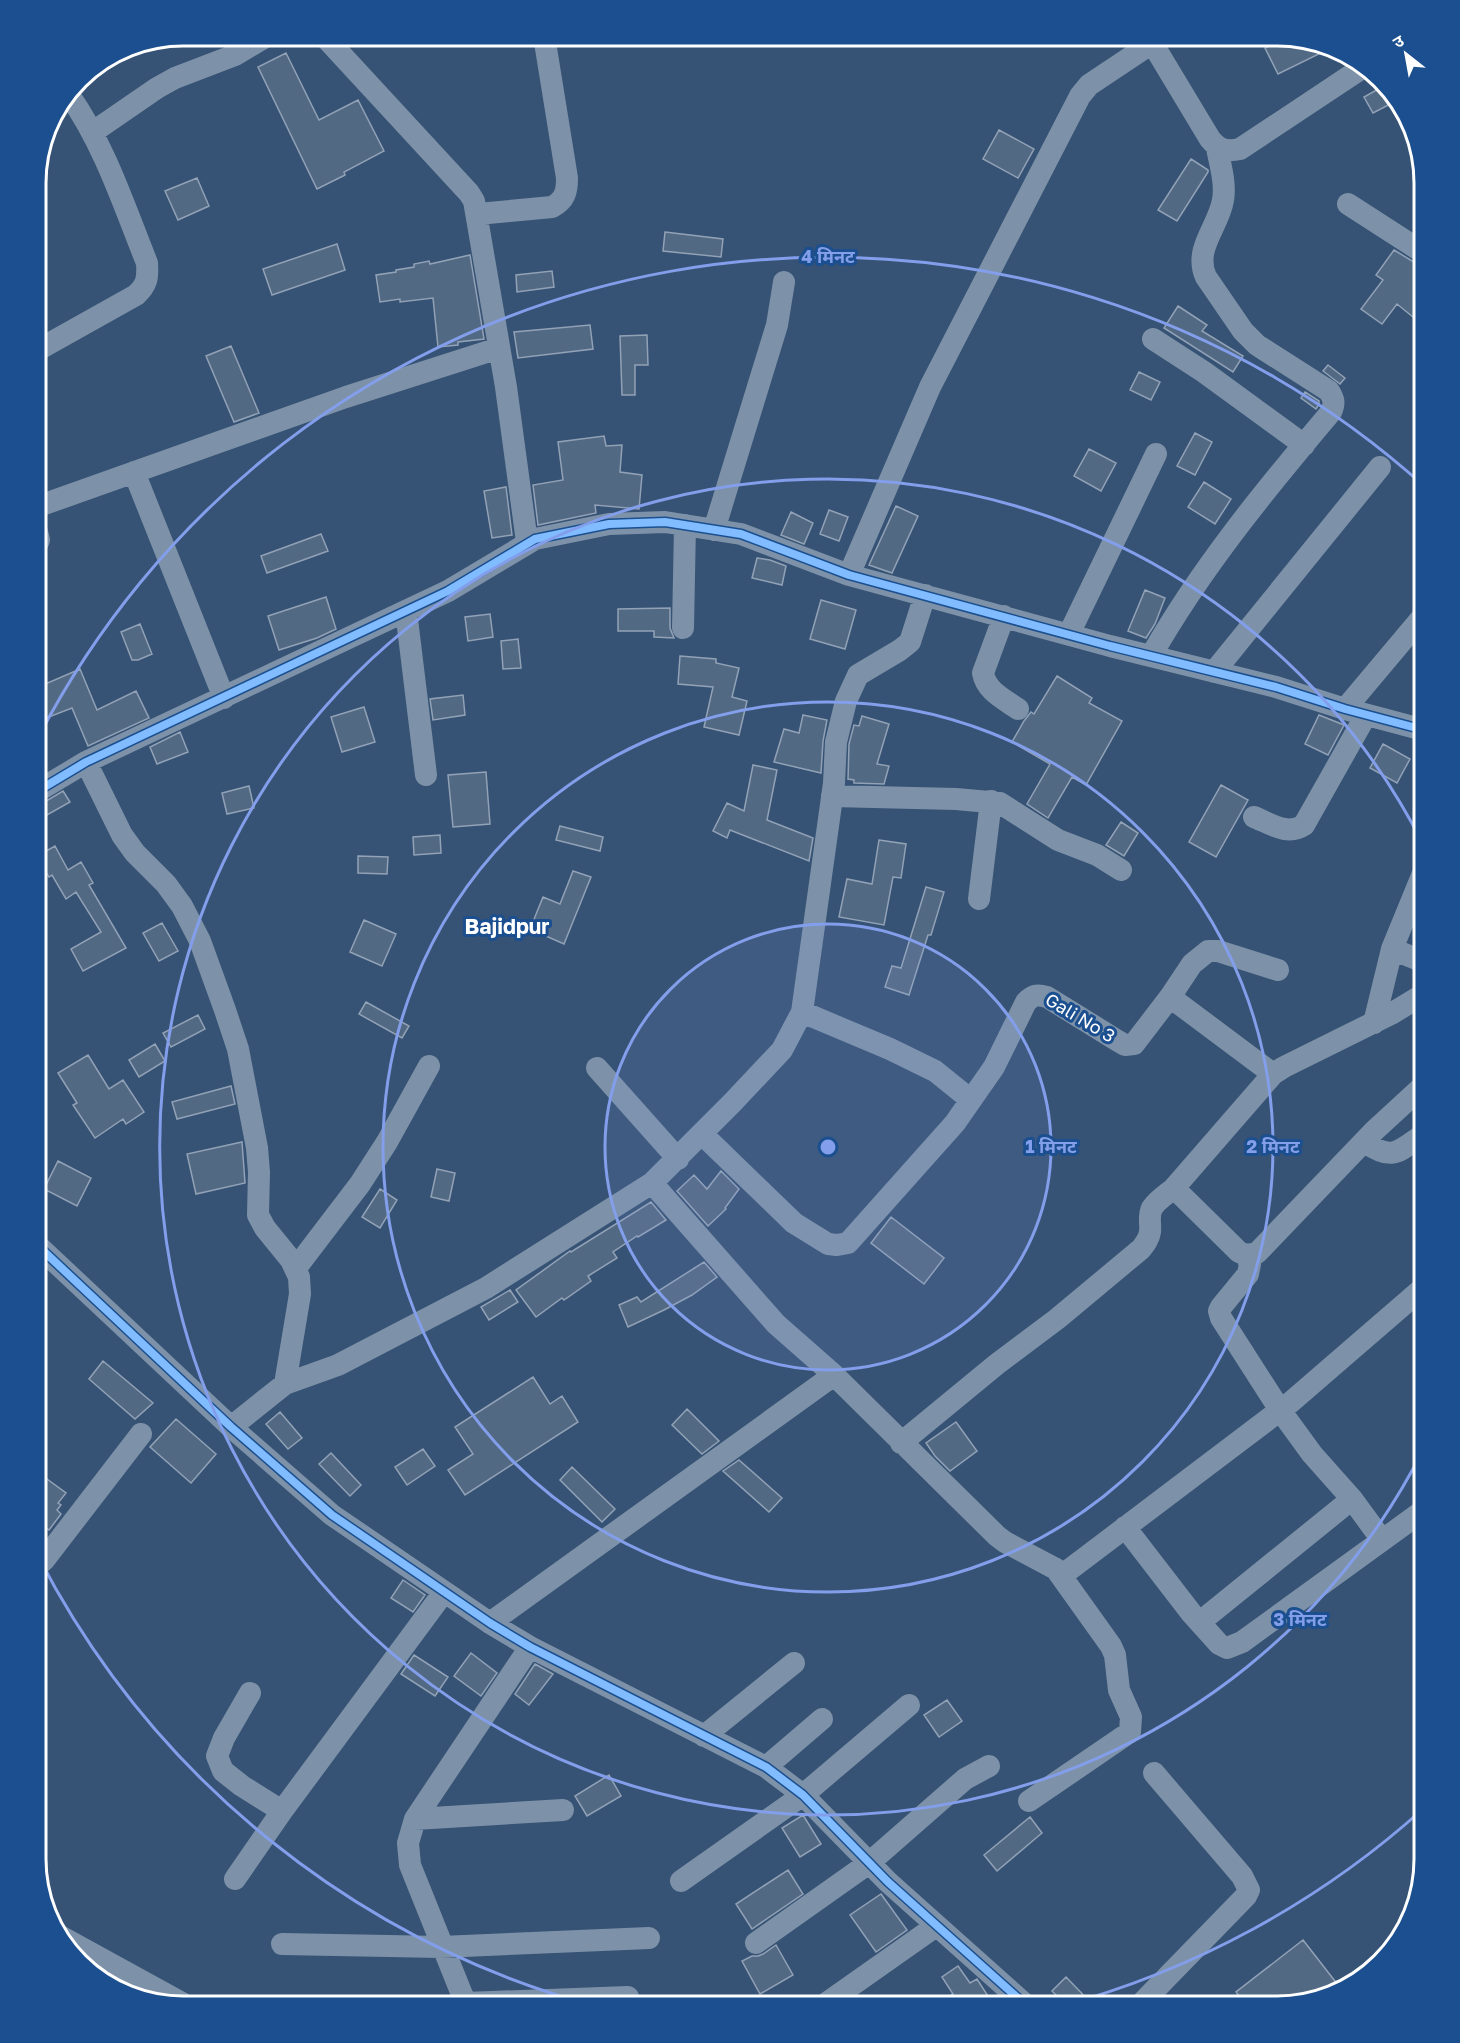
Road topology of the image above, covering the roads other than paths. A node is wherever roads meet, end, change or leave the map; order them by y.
1 (248, 47) edge
2 (334, 47) edge
3 (546, 47) edge
4 (1141, 47) edge
5 (1154, 47) edge
6 (1356, 72) edge
7 (74, 102) edge
8 (93, 132) junction
9 (1217, 148) junction
10 (1348, 204) dead end
11 (478, 214) junction
12 (1414, 247) edge
13 (784, 282) dead end
14 (1154, 339) dead end
15 (47, 345) edge
16 (500, 348) junction
17 (1304, 444) junction
18 (1156, 454) dead end
19 (1380, 467) dead end
20 (134, 472) junction
21 (47, 503) edge
22 (685, 525) junction
23 (714, 530) junction
24 (527, 542) junction
25 (849, 575) junction
26 (925, 595) junction
27 (406, 610) junction
28 (1004, 616) junction
29 (683, 628) dead end
30 (1414, 629) edge
31 (1069, 634) junction
32 (1151, 656) junction
33 (1214, 672) junction
34 (224, 698) junction
35 (1018, 709) dead end
36 (1356, 712) junction
37 (1414, 727) edge
38 (86, 762) junction
39 (426, 775) dead end
40 (47, 786) edge
41 (832, 796) junction
42 (991, 801) junction
43 (1254, 817) dead end
44 (1121, 870) dead end
45 (1414, 895) edge
46 (979, 899) dead end
47 (1392, 949) junction
48 (1414, 958) edge
49 (1278, 970) dead end
50 (1170, 997) junction
51 (1414, 1000) edge
52 (802, 1012) junction
53 (1374, 1023) junction
54 (429, 1066) dead end
55 (597, 1068) dead end
56 (1273, 1074) junction
57 (1414, 1094) edge
58 (971, 1100) junction
59 (702, 1134) junction
60 (1414, 1141) edge
61 (1364, 1142) junction
62 (678, 1159) junction
63 (652, 1183) junction
64 (1174, 1188) junction
65 (46, 1254) edge
66 (1246, 1255) junction
67 (296, 1268) junction
68 (1414, 1296) edge
69 (834, 1375) junction
70 (285, 1384) junction
71 (1280, 1410) junction
72 (231, 1426) junction
73 (141, 1434) dead end
74 (901, 1443) junction
75 (1352, 1499) junction
76 (1414, 1517) edge
77 (1125, 1527) junction
78 (1382, 1540) junction
79 (46, 1557) edge
80 (1061, 1576) junction
81 (444, 1592) junction
82 (1200, 1622) junction
83 (490, 1623) junction
84 (530, 1647) junction
85 (794, 1663) dead end
86 (250, 1693) dead end
87 (909, 1705) dead end
88 (822, 1719) dead end
89 (704, 1736) junction
90 (989, 1766) dead end
91 (766, 1767) junction
92 (1154, 1773) dead end
93 (803, 1795) junction
94 (1029, 1801) dead end
95 (563, 1810) dead end
96 (282, 1811) junction
97 (416, 1819) junction
98 (869, 1863) junction
99 (236, 1879) dead end
100 (681, 1881) dead end
101 (936, 1926) junction
102 (649, 1938) dead end
103 (756, 1943) dead end
104 (282, 1944) dead end
105 (78, 1946) edge
106 (441, 1947) junction
107 (168, 1995) edge
108 (462, 1996) edge
109 (837, 1996) edge
110 (1010, 1996) edge
111 (1149, 1996) edge

1 - 8 street
2 - 11 street
3 - 11 street
4 - 25 street
5 - 9 street
6 - 9 street
7 - 8 street
8 - 15 street
9 - 17 street
10 - 12 street
11 - 16 street
13 - 23 street
14 - 17 street
16 - 20 street
16 - 24 street
17 - 32 street
18 - 31 street
19 - 33 street
20 - 21 street
20 - 34 street
22 - 23 street
22 - 24 street
22 - 29 street
23 - 25 street
24 - 27 street
25 - 26 street
26 - 28 street
26 - 41 street
27 - 34 street
27 - 39 street
28 - 31 street
28 - 35 street
30 - 36 street
31 - 32 street
32 - 33 street
33 - 36 street
34 - 38 street
36 - 37 street
36 - 43 street
38 - 40 street
38 - 67 street
41 - 42 street
41 - 52 street
42 - 44 street
42 - 46 street
45 - 47 street
47 - 48 street
47 - 53 street
49 - 50 street
50 - 56 street
50 - 58 street, Gali No 3
51 - 53 street
52 - 58 street
52 - 59 street
53 - 56 street
54 - 67 street
55 - 62 street
56 - 64 street
57 - 61 street
58 - 59 street
59 - 62 street
60 - 61 street
61 - 66 street
62 - 63 street
63 - 69 street
63 - 70 street
64 - 66 street
64 - 74 street
65 - 72 street
66 - 71 street
67 - 70 street
68 - 71 street
69 - 74 street
69 - 83 street
70 - 72 street
71 - 75 street
71 - 77 street
72 - 81 street
73 - 79 street
74 - 80 street
75 - 78 street
75 - 82 street
76 - 78 street
77 - 80 street
77 - 82 street
78 - 82 street
80 - 94 street
81 - 83 street
81 - 96 street
83 - 84 street
84 - 89 street
84 - 97 street
85 - 89 street
86 - 96 street
87 - 93 street
88 - 91 street
89 - 91 street
90 - 98 street
91 - 93 street
92 - 111 street
93 - 98 street
93 - 100 street
95 - 97 street
96 - 99 street
97 - 106 street
98 - 101 street
98 - 103 street
101 - 109 street
101 - 110 street
102 - 106 street
104 - 106 street
105 - 107 street
106 - 108 street

